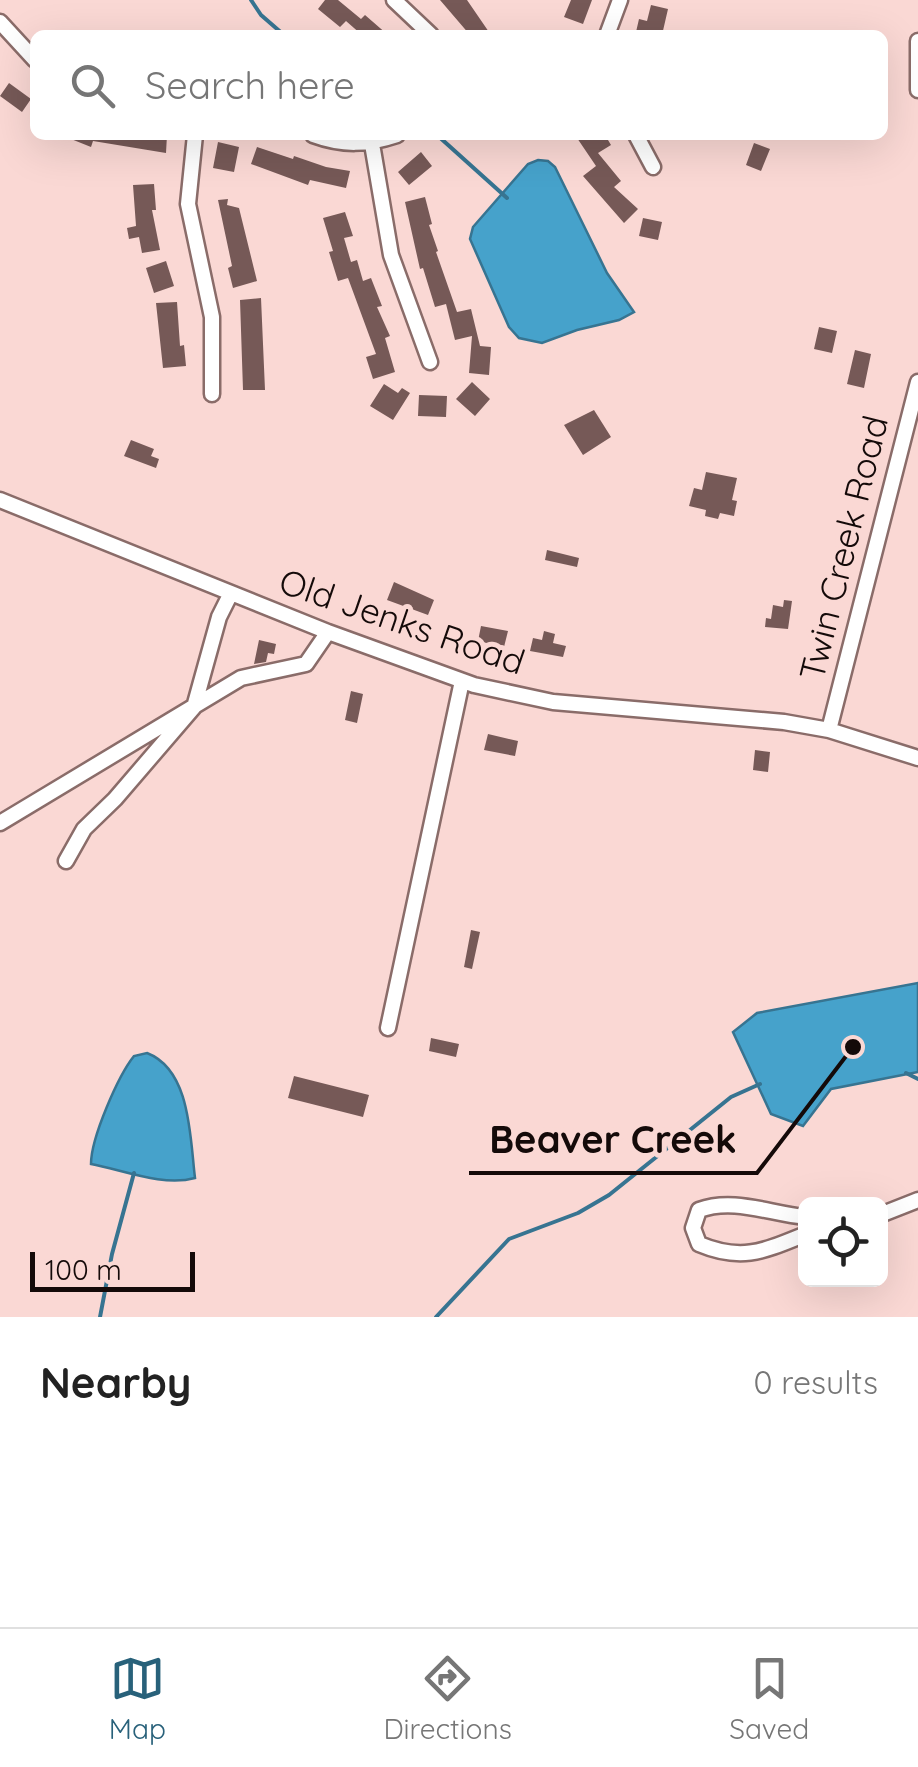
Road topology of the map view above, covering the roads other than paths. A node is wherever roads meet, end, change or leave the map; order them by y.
1 (620, 0) edge
2 (400, 2) edge
3 (0, 22) edge
4 (426, 30) edge
5 (608, 30) edge
6 (918, 41) edge
7 (30, 55) edge
8 (918, 90) edge
9 (194, 140) edge
10 (332, 140) edge
11 (383, 140) edge
12 (639, 140) edge
13 (372, 144) junction
14 (653, 166) dead end
15 (430, 362) dead end
16 (918, 382) edge
17 (212, 394) dead end
18 (0, 500) edge
19 (231, 593) junction
20 (328, 632) junction
21 (462, 682) junction
22 (194, 707) junction
23 (828, 730) junction
24 (918, 758) edge
25 (0, 823) edge
26 (66, 861) dead end
27 (388, 1028) dead end
28 (918, 1200) edge
29 (888, 1212) edge
30 (798, 1216) edge
31 (798, 1237) edge

1 - 5 street
2 - 4 street
3 - 7 street
6 - 8 street
9 - 17 street
10 - 13 street
11 - 13 street
12 - 14 street
13 - 15 street
16 - 23 street, Twin Creek Road
18 - 19 street, Old Jenks Road
19 - 20 street, Old Jenks Road
19 - 22 street
20 - 21 street, Old Jenks Road
20 - 22 street
21 - 23 street, Old Jenks Road
21 - 27 street
22 - 25 street
22 - 26 street
23 - 24 street, Old Jenks Road
28 - 29 street
30 - 31 street

